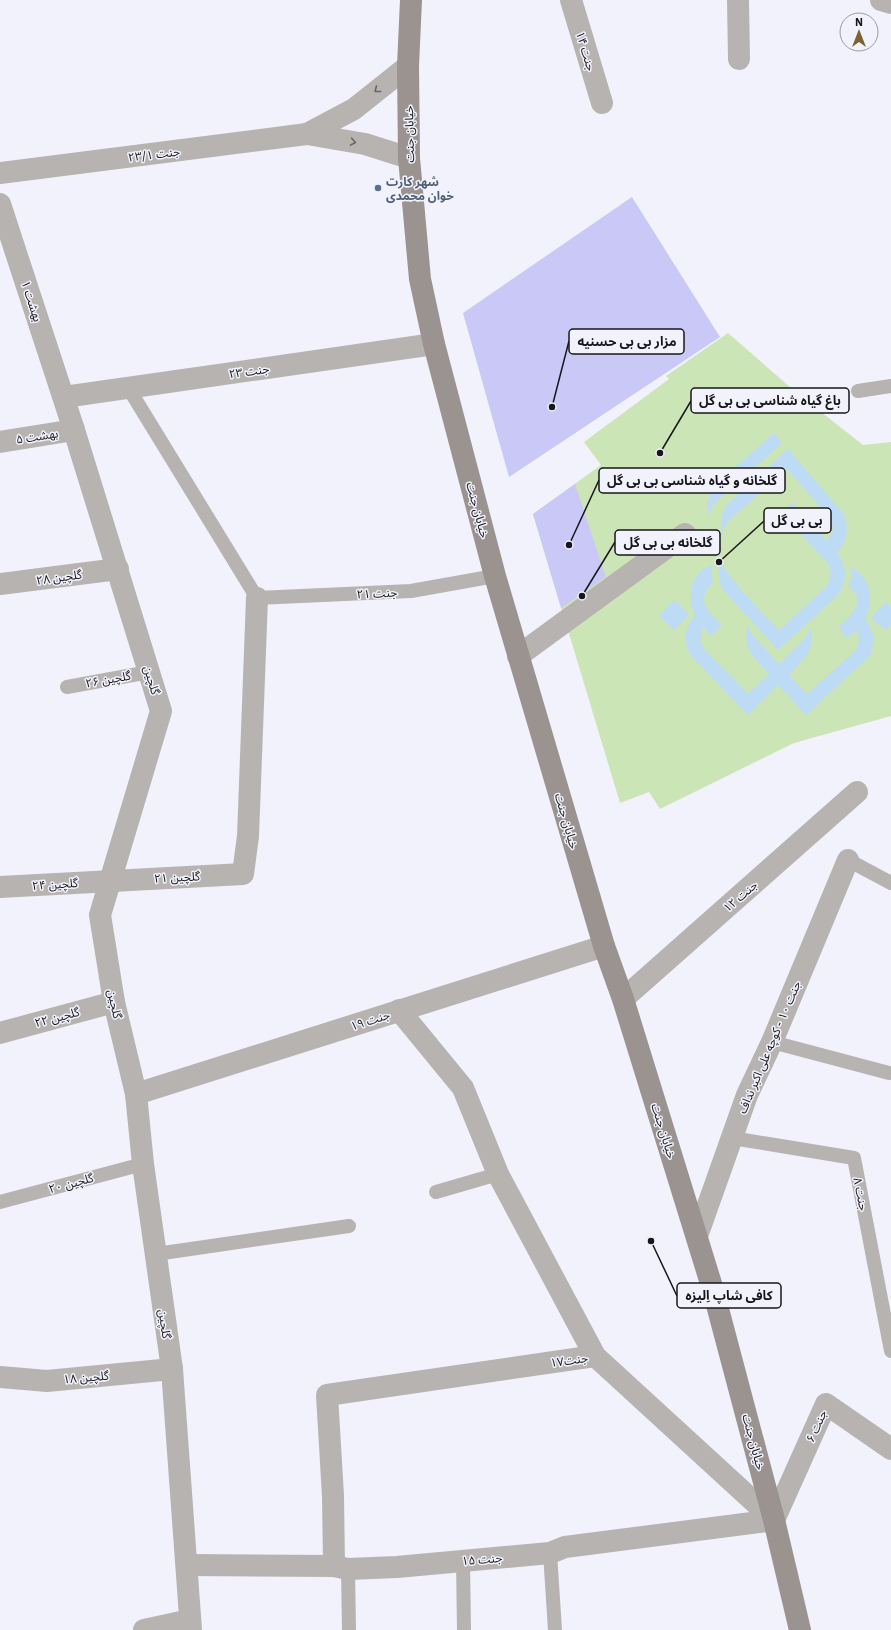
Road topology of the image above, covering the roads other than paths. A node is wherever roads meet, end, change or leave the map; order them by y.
1 (411, 0) edge
2 (571, 0) edge
3 (738, 0) edge
4 (881, 0) edge
5 (891, 3) edge
6 (739, 59) dead end
7 (408, 66) junction
8 (602, 103) dead end
9 (307, 134) junction
10 (409, 158) junction
11 (0, 173) edge
12 (0, 204) edge
13 (434, 344) junction
14 (891, 386) edge
15 (129, 388) junction
16 (858, 391) dead end
17 (64, 397) junction
18 (74, 430) junction
19 (0, 442) edge
20 (684, 534) dead end
21 (118, 569) junction
22 (495, 576) junction
23 (0, 584) edge
24 (257, 598) junction
25 (518, 656) junction
26 (149, 672) junction
27 (68, 687) dead end
28 (857, 792) dead end
29 (848, 860) joint
30 (111, 880) junction
31 (891, 883) edge
32 (0, 888) edge
33 (604, 946) junction
34 (623, 999) junction
35 (114, 1002) junction
36 (399, 1010) junction
37 (0, 1033) edge
38 (772, 1042) junction
39 (889, 1073) dead end
40 (136, 1094) junction
41 (732, 1138) junction
42 (143, 1164) junction
43 (498, 1174) junction
44 (436, 1192) dead end
45 (0, 1202) edge
46 (349, 1226) dead end
47 (696, 1236) junction
48 (156, 1254) junction
49 (891, 1351) edge
50 (595, 1356) junction
51 (172, 1369) junction
52 (0, 1377) edge
53 (891, 1449) edge
54 (774, 1520) junction
55 (550, 1553) junction
56 (463, 1561) junction
57 (187, 1565) junction
58 (341, 1567) junction
59 (190, 1625) edge
60 (144, 1630) edge
61 (349, 1630) edge
62 (464, 1630) edge
63 (555, 1630) edge
64 (800, 1630) edge

1 - 7 street, خیابان جنت
2 - 8 street, جنت ۱۴
3 - 6 street
4 - 5 street
7 -> 9 street
7 - 10 street, خیابان جنت
9 -> 10 street
9 - 11 street, جنت ۲۳/۱
10 - 13 street, خیابان جنت
12 - 17 street, بهشت ۱
13 - 15 street, جنت ۲۳
13 - 22 street, خیابان جنت
14 - 16 lane
15 - 17 street, جنت ۲۳
15 - 24 lane
17 - 18 street, گلچین
18 - 19 street, بهشت ۵
18 - 21 street, گلچین
20 - 25 street
21 - 23 street, گلچین ۲۸
21 - 26 street, گلچین
22 - 24 lane, جنت ۲۱
22 - 25 street, خیابان جنت
24 - 30 street, گلچین ۲۱
25 - 33 street, خیابان جنت
26 - 27 lane, گلچین ۲۶
26 - 30 street, گلچین
28 - 34 street, جنت ۱۲
29 - 31 lane
29 - 38 street, جنت ۱۰ - کوچه علی اکبر نداف
30 - 32 street, گلچین ۲۴
30 - 35 street, گلچین
33 - 34 street, خیابان جنت
33 - 36 street, جنت ۱۹
34 - 47 street, خیابان جنت
35 - 37 street, گلچین ۲۲
35 - 40 street, گلچین
36 - 40 street, جنت ۱۹
36 - 43 street
38 - 39 lane
38 - 41 street, جنت ۱۰ - کوچه علی اکبر نداف
40 - 42 street, گلچین
41 - 47 street, جنت ۱۰ - کوچه علی اکبر نداف
41 - 49 lane, جنت ۸
42 - 45 lane, گلچین ۲۰
42 - 48 street, گلچین
43 - 44 lane
43 - 50 street
46 - 48 lane
47 - 54 street, خیابان جنت
48 - 51 street, گلچین
50 - 54 street, جنت۱۷
50 - 58 street, جنت۱۷
51 - 52 street, گلچین ۱۸
51 - 57 street, گلچین
53 - 54 street, جنت ۶
54 - 55 street, جنت ۱۵
54 - 64 street, خیابان جنت
55 - 56 street, جنت ۱۵
55 - 63 lane
56 - 58 street, جنت ۱۵
56 - 62 lane
57 - 58 street, جنت ۱۵
57 - 59 street, گلچین
58 - 61 lane
59 - 60 street

